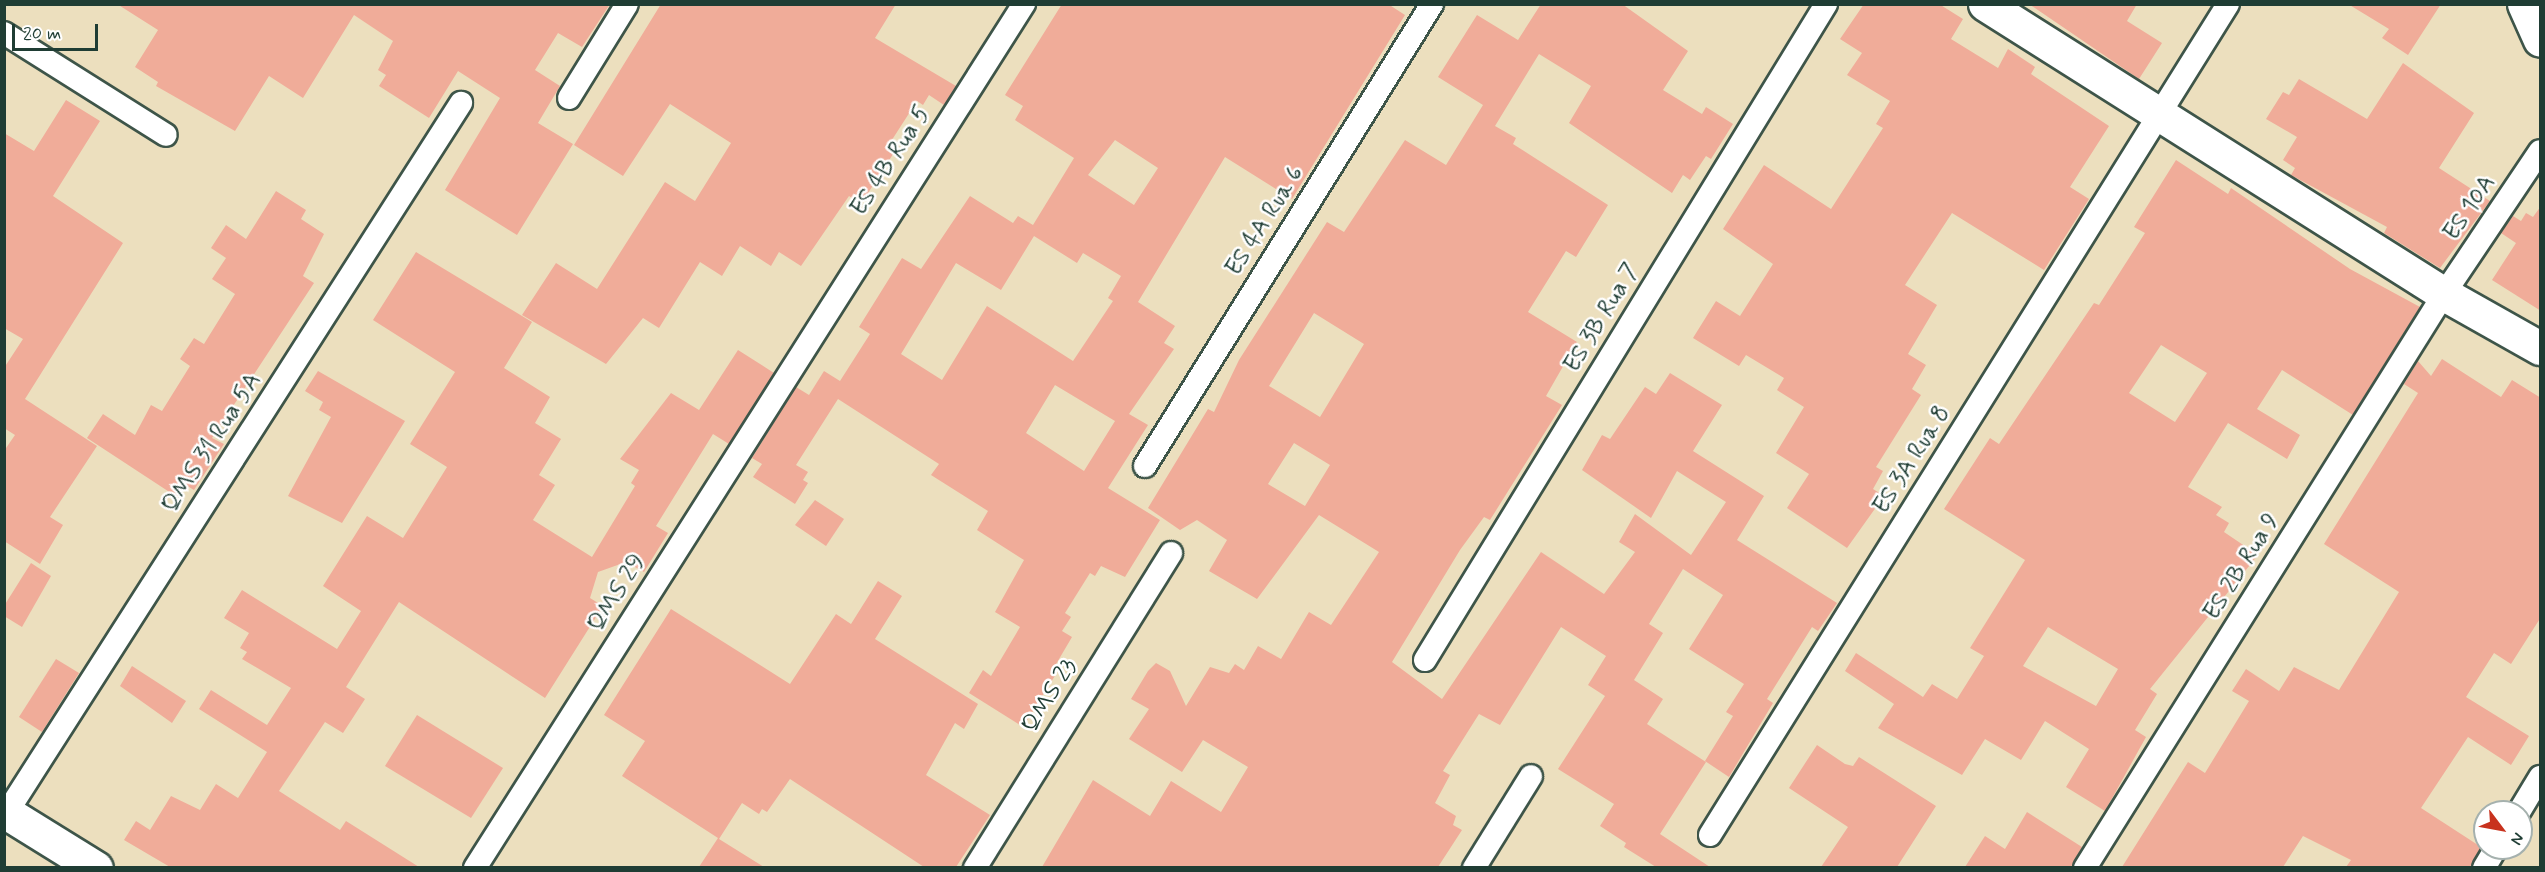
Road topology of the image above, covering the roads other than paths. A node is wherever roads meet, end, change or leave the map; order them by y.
1 (627, 4) edge
2 (1024, 4) edge
3 (1432, 4) edge
4 (1826, 4) edge
5 (1984, 4) edge
6 (2228, 4) edge
7 (2524, 4) edge
8 (4, 33) edge
9 (2541, 40) edge
10 (569, 98) dead end
11 (461, 103) dead end
12 (2160, 115) junction
13 (166, 135) dead end
14 (2541, 151) edge
15 (2444, 294) junction
16 (804, 348) joint
17 (2541, 348) edge
18 (1145, 466) dead end
19 (1171, 553) dead end
20 (1425, 660) dead end
21 (1532, 776) dead end
22 (2541, 777) edge
23 (2526, 800) edge
24 (5, 814) edge
25 (1710, 835) dead end
26 (96, 867) edge
27 (475, 867) edge
28 (975, 867) edge
29 (1474, 867) edge
30 (2085, 867) edge

1 - 10 street
2 - 16 street, ES 4B Rua 5
3 - 18 street, ES 4A Rua 6
4 - 20 street, ES 3B Rua 7
5 - 12 street
6 - 12 street, ES 3A Rua 8
7 - 9 street
8 - 13 street
11 - 24 street, QMS 31 Rua 5A
12 - 15 street
12 - 25 street, ES 3A Rua 8
14 - 15 street, ES 10A
15 - 17 street
15 - 30 street, ES 2B Rua 9
16 - 27 street, QMS 29
19 - 28 street, QMS 23
21 - 29 street
22 - 23 street
24 - 26 street

